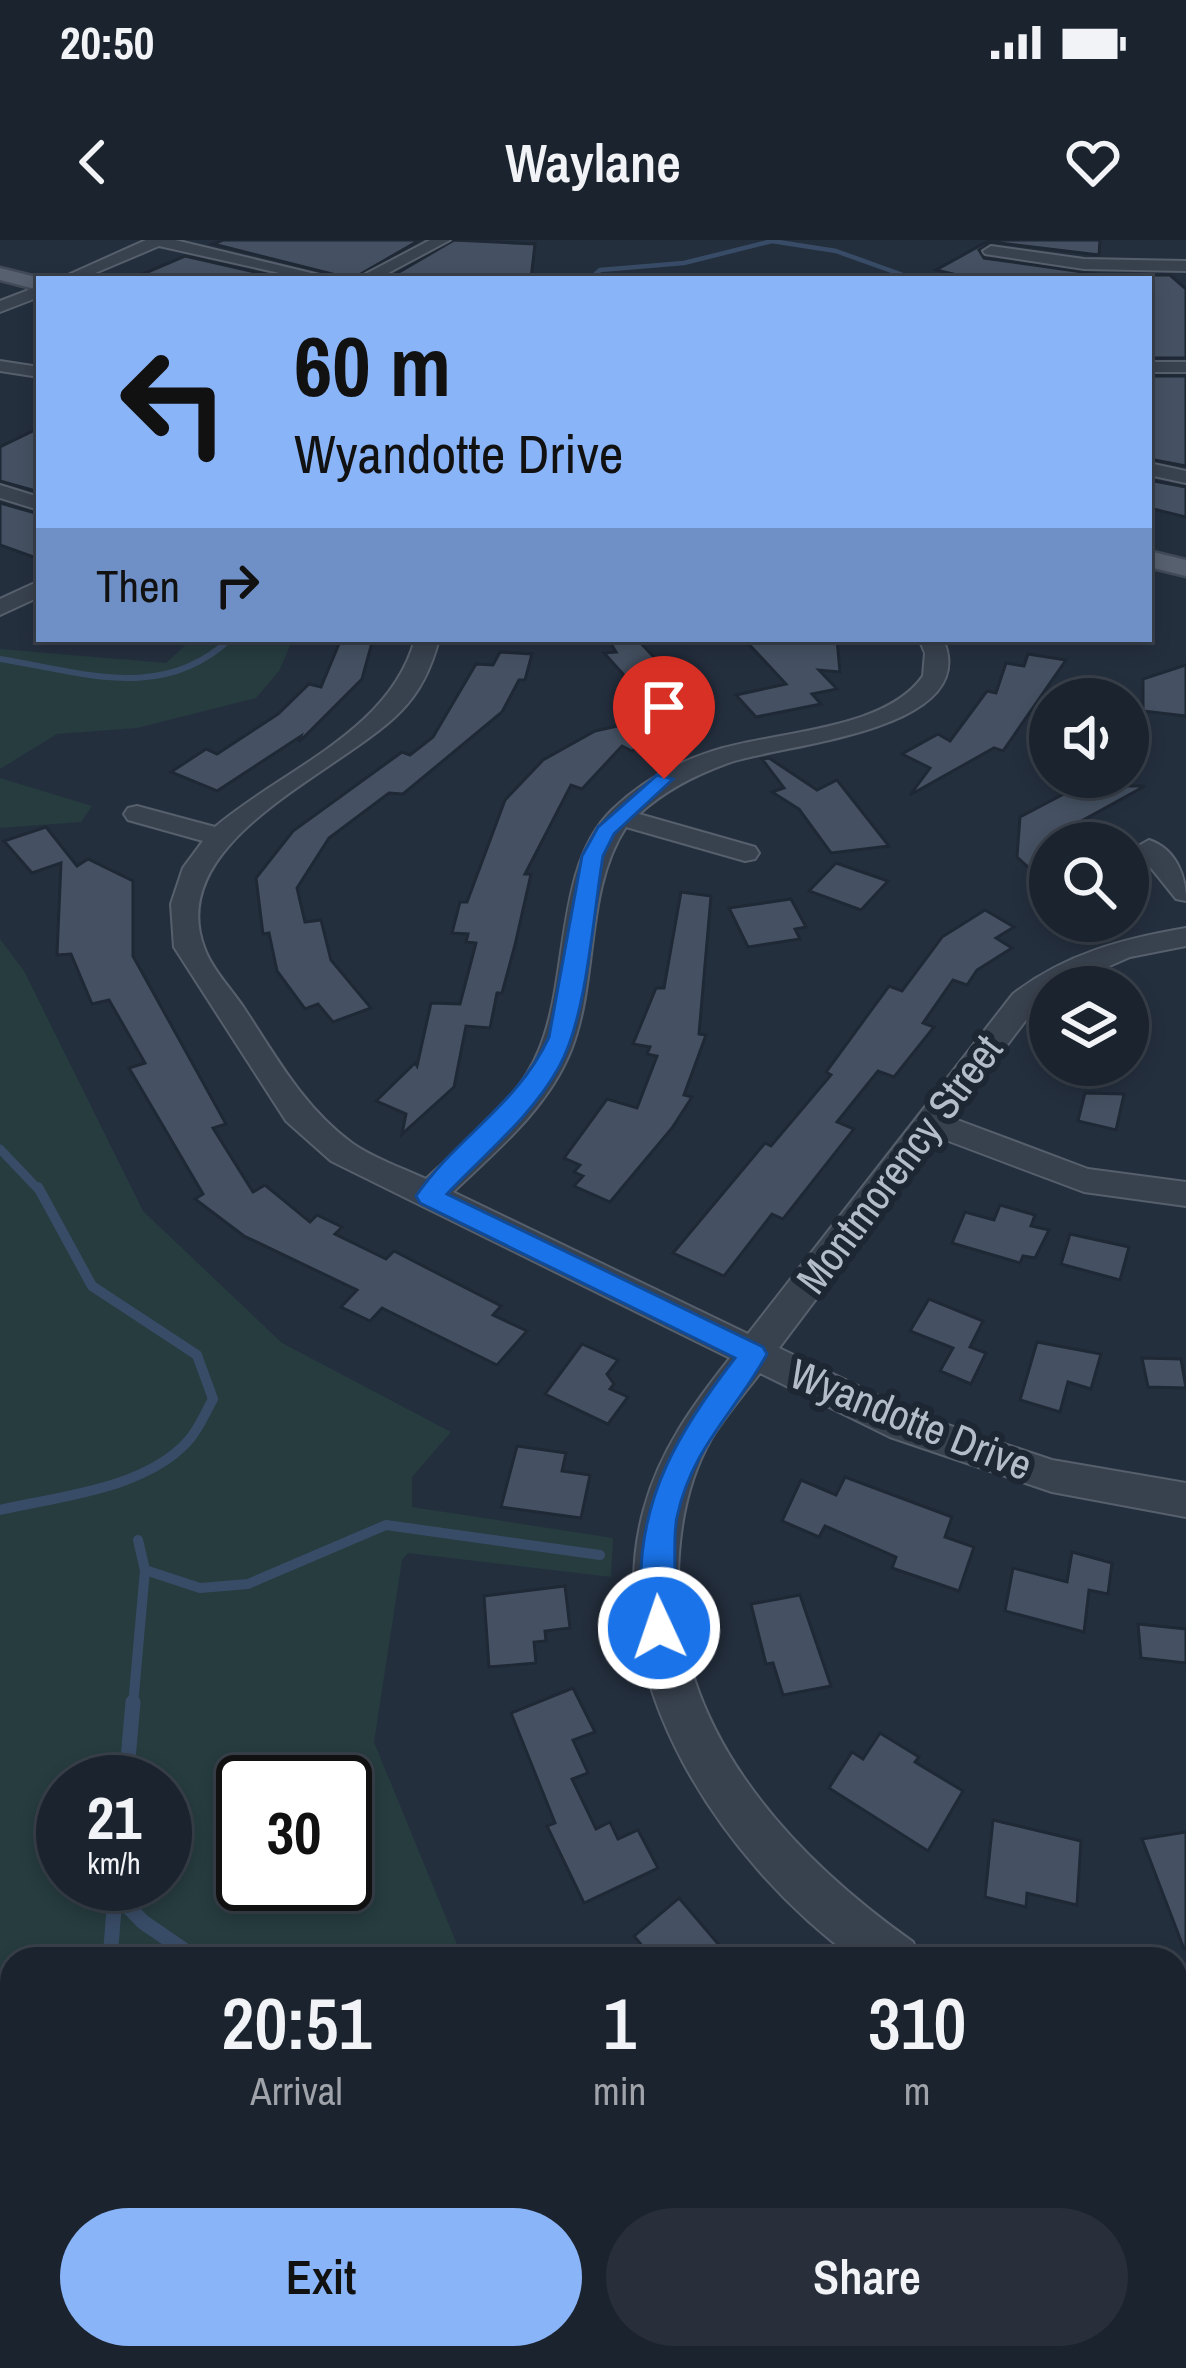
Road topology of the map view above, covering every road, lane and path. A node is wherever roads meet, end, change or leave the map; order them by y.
1 (156, 240) edge
2 (442, 240) edge
3 (991, 251) dead end
4 (1184, 258) edge
5 (0, 274) edge
6 (74, 276) edge
7 (315, 276) edge
8 (370, 276) edge
9 (36, 286) edge
10 (36, 289) edge
11 (0, 307) edge
12 (0, 367) edge
13 (1152, 367) edge
14 (1186, 367) edge
15 (36, 373) edge
16 (1152, 470) edge
17 (1186, 477) edge
18 (0, 491) edge
19 (36, 503) edge
20 (1152, 560) edge
21 (1186, 568) edge
22 (36, 590) edge
23 (0, 608) edge
24 (427, 642) edge
25 (932, 642) edge
26 (136, 814) dead end
27 (620, 817) junction
28 (220, 837) junction
29 (1149, 848) dead end
30 (745, 853) dead end
31 (1186, 893) edge
32 (1186, 937) edge
33 (931, 1122) junction
34 (1186, 1194) edge
35 (429, 1196) junction
36 (753, 1354) junction
37 (1186, 1500) edge
38 (881, 1947) edge

1 - 6 street
1 - 7 street
2 - 8 street
3 - 4 street
5 - 9 main road
10 - 11 street
12 - 15 street
13 - 14 street
16 - 17 street
18 - 19 street
20 - 21 main road
22 - 23 street
24 - 28 street, Wyandotte Drive
25 - 27 street
26 - 28 street
27 - 30 street
27 - 35 street
28 - 35 street, Wyandotte Drive
29 - 31 street
32 - 33 street, Montmorency Street
33 - 34 street
33 - 36 street, Montmorency Street
35 - 36 street, Wyandotte Drive
36 - 37 street, Wyandotte Drive
36 - 38 street, Montmorency Street

